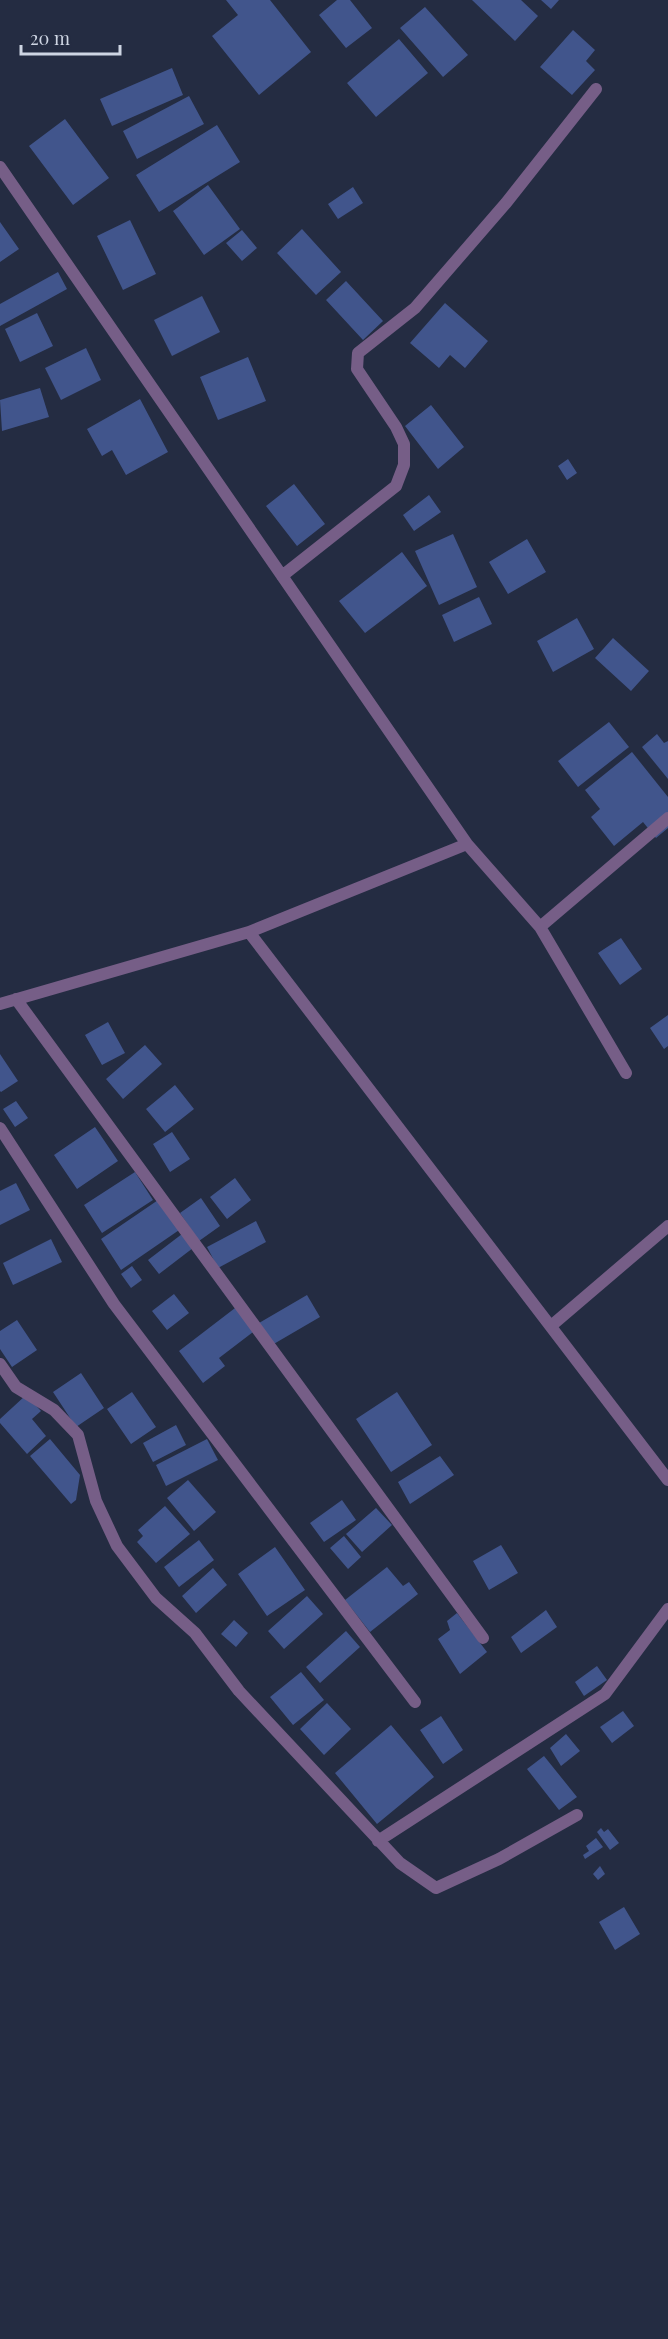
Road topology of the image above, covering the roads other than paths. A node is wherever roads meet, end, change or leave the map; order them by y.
1 (596, 89) dead end
2 (0, 167) edge
3 (282, 576) junction
4 (668, 818) edge
5 (467, 844) junction
6 (540, 927) junction
7 (249, 932) junction
8 (16, 999) junction
9 (0, 1004) edge
10 (626, 1073) dead end
11 (0, 1128) edge
12 (668, 1226) edge
13 (551, 1326) junction
14 (0, 1364) edge
15 (668, 1480) edge
16 (668, 1608) edge
17 (483, 1638) dead end
18 (415, 1702) dead end
19 (577, 1815) dead end
20 (378, 1840) junction

1 - 3 street
2 - 3 street
3 - 5 street
4 - 6 street
5 - 6 street
5 - 7 street
6 - 10 street
7 - 8 street
7 - 13 street
8 - 9 street
8 - 17 street
11 - 18 street
12 - 13 street
13 - 15 street
14 - 20 street
16 - 20 street
19 - 20 street

